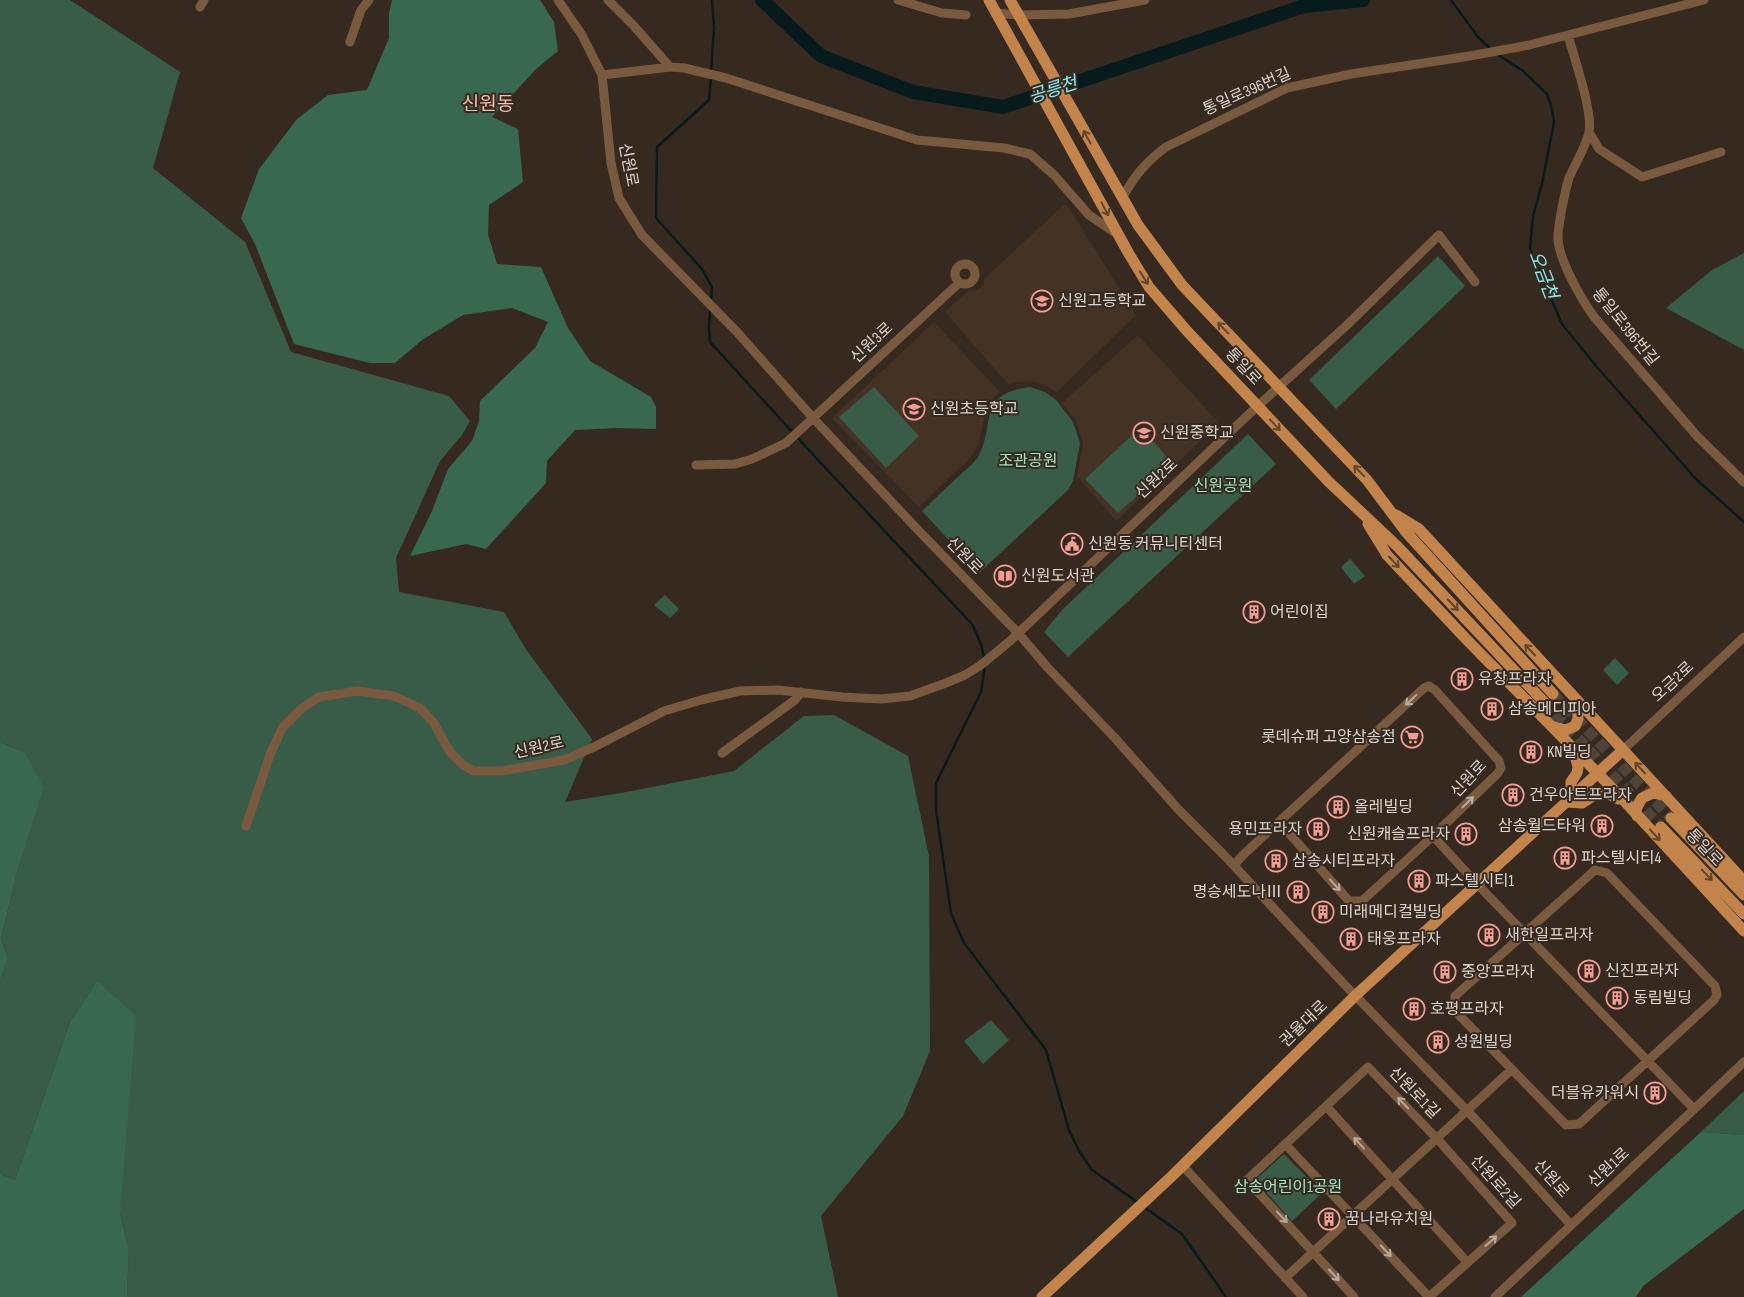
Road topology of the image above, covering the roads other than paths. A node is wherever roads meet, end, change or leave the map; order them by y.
1 (369, 0) edge
2 (558, 0) edge
3 (608, 0) edge
4 (898, 0) edge
5 (989, 0) edge
6 (1010, 0) edge
7 (1145, 0) edge
8 (1704, 0) edge
9 (996, 13) junction
10 (966, 15) dead end
11 (1018, 15) junction
12 (1568, 35) junction
13 (350, 42) dead end
14 (670, 67) junction
15 (602, 75) junction
16 (1589, 132) junction
17 (1721, 152) dead end
18 (1122, 198) junction
19 (1119, 236) junction
20 (1475, 282) dead end
21 (959, 283) dead end
22 (1280, 387) junction
23 (1258, 406) junction
24 (813, 418) junction
25 (696, 465) dead end
26 (1744, 482) edge
27 (1358, 508) junction
28 (1389, 510) junction
29 (1018, 633) junction
30 (1744, 637) edge
31 (801, 692) junction
32 (1554, 694) tunnel mouth
33 (1577, 700) junction
34 (1544, 702) tunnel mouth
35 (1554, 727) junction
36 (1574, 749) junction
37 (1623, 750) junction
38 (722, 753) dead end
39 (1598, 774) junction
40 (1666, 796) junction
41 (1569, 800) junction
42 (1623, 800) junction
43 (1637, 816) junction
44 (1671, 818) tunnel mouth
45 (1279, 822) junction
46 (246, 826) dead end
47 (1661, 827) tunnel mouth
48 (1433, 836) junction
49 (1234, 866) junction
50 (1744, 881) edge
51 (1477, 884) junction
52 (1744, 895) edge
53 (1744, 914) edge
54 (1744, 930) edge
55 (1524, 933) junction
56 (1356, 995) junction
57 (1648, 1061) junction
58 (1744, 1062) edge
59 (1511, 1070) junction
60 (1326, 1106) junction
61 (1694, 1109) junction
62 (1466, 1111) junction
63 (1436, 1138) junction
64 (1285, 1144) junction
65 (1182, 1166) junction
66 (1392, 1179) junction
67 (1352, 1216) junction
68 (1571, 1225) junction
69 (1313, 1252) junction
70 (1467, 1262) junction
71 (1285, 1278) junction
72 (1042, 1297) edge
73 (1303, 1297) edge
74 (1354, 1297) edge
75 (1429, 1297) edge
76 (1495, 1297) edge

1 - 13 street
2 - 15 street
3 - 14 street
4 - 10 street
5 - 9 main road, 통일로
6 - 11 main road, 통일로
7 - 11 street
8 - 12 street
9 - 11 street
9 -> 19 main road, 통일로
18 -> 11 main road, 통일로
12 - 16 street, 통일로396번길
12 - 18 street, 통일로396번길
14 - 15 street
14 - 19 street
15 - 24 street, 신원로
16 - 17 street
16 - 26 street, 통일로396번길
22 -> 18 main road, 통일로
19 -> 23 main road, 통일로
20 - 22 street, 신원2로
21 - 24 street, 신원3로
22 - 23 street, 신원2로
28 -> 22 main road, 통일로
23 -> 27 main road, 통일로
23 - 29 street, 신원2로
24 - 25 street, 신원3로
24 - 29 street, 신원로
27 -> 34 main road, 통일로
27 -> 35 main road
28 - 32 main road, 통일로
33 -> 28 main road
29 - 31 street, 신원2로
29 - 49 street, 신원로
30 - 37 street, 오금2로
31 - 38 street
31 - 46 street, 신원2로
33 - 35 main road
33 - 37 main road
35 - 36 main road
36 - 39 main road
36 - 41 main road
37 - 39 main road, 권율대로
40 -> 37 main road
39 - 41 main road, 권율대로
39 - 42 main road
40 - 43 main road
40 - 50 main road
41 - 42 main road
41 - 51 main road, 권율대로
42 - 43 main road
43 -> 54 main road
44 - 52 main road, 통일로
45 -> 48 street, 신원로
48 -> 45 street, 신원로
45 - 49 street, 신원로
47 -> 53 main road, 통일로
48 - 51 street
49 - 56 street, 신원로
51 - 55 street
51 - 56 main road, 권율대로
55 - 57 street
55 - 57 street
55 - 59 street
56 - 62 street, 신원로
56 - 65 main road, 권율대로
57 - 59 street
57 - 61 street
58 - 61 street, 신원1로
59 - 62 street
63 -> 60 street, 신원로1길
60 - 64 street, 신원로1길
66 -> 60 street
61 - 68 street, 신원1로
62 - 63 street
62 - 68 street, 신원로
63 - 66 street
70 -> 63 street, 신원로2길
64 - 67 street
64 -> 69 street, 신원로1길
65 - 71 street
65 - 72 main road, 권율대로
66 - 67 street
66 - 70 street
67 - 69 street
67 -> 75 street, 신원로2길
68 - 76 street, 신원1로
69 - 71 street
69 -> 74 street
70 - 75 street, 신원로2길
71 - 73 street

